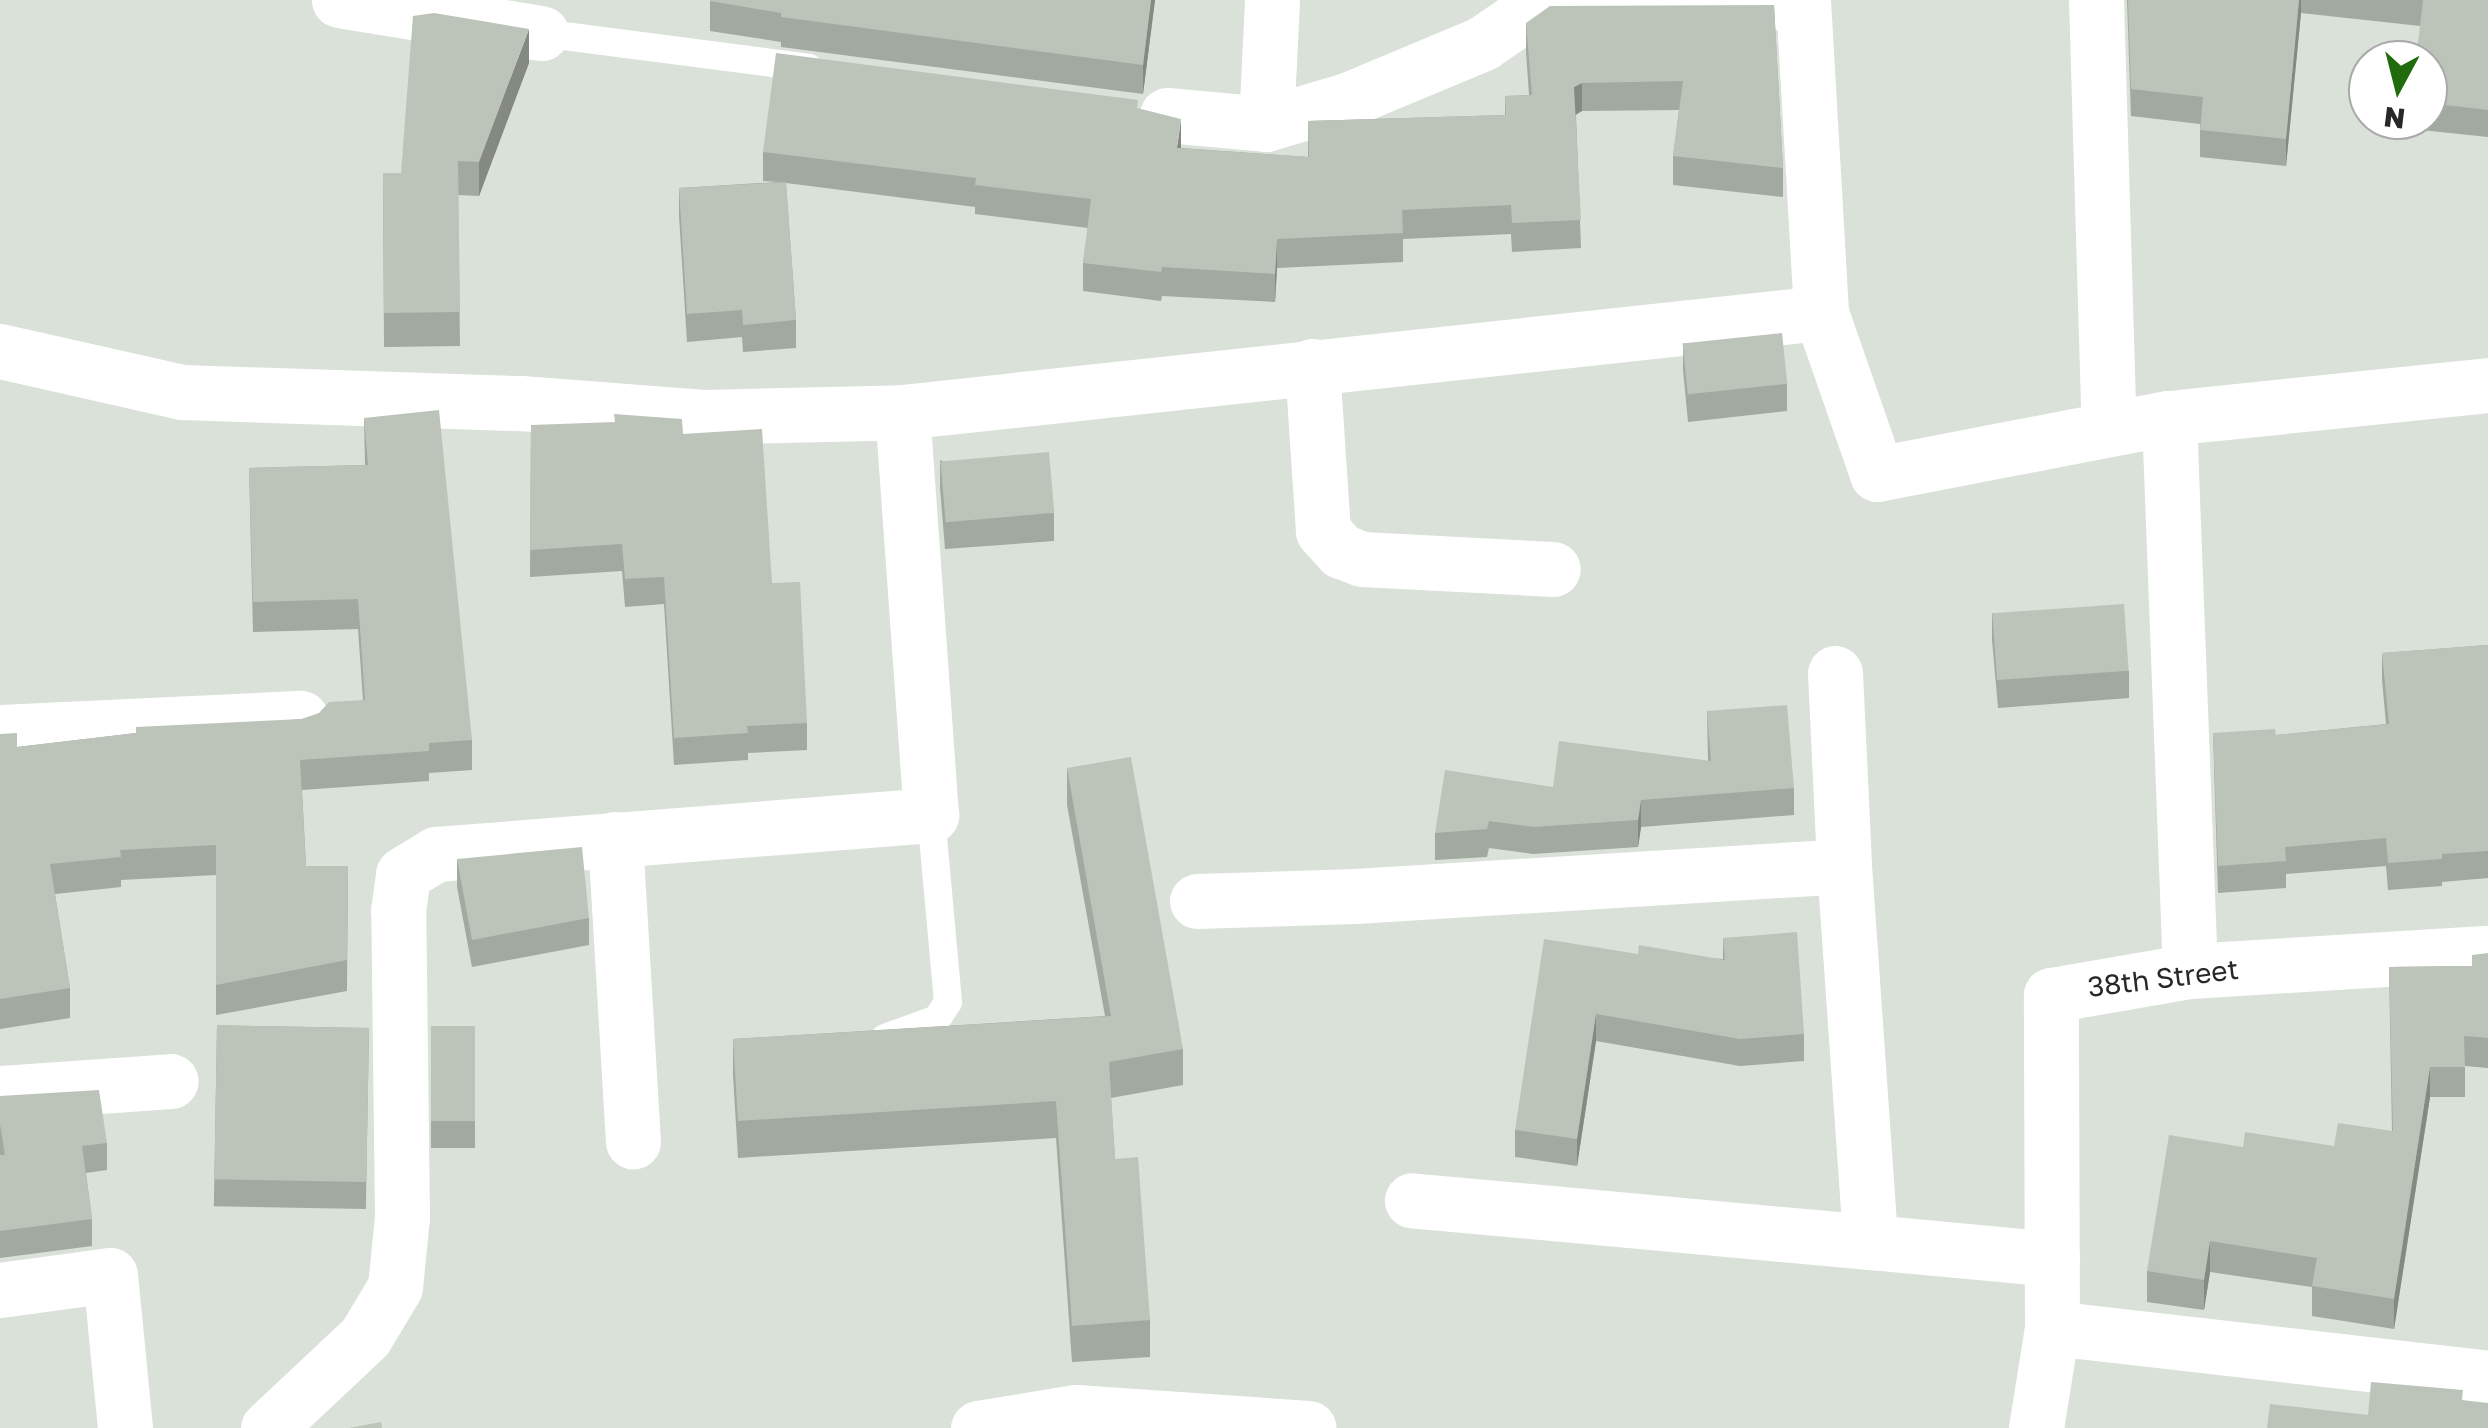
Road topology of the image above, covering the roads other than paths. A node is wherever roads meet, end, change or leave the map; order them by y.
1 (338, 0) edge
2 (1272, 0) edge
3 (2096, 0) edge
4 (1803, 1) edge
5 (1540, 2) edge
6 (541, 33) joint
7 (838, 72) edge
8 (1157, 114) edge
9 (1266, 124) junction
10 (1821, 313) junction
11 (0, 351) edge
12 (1312, 366) junction
13 (2488, 386) edge
14 (902, 412) junction
15 (2170, 418) junction
16 (2109, 429) junction
17 (1552, 569) dead end
18 (1836, 673) dead end
19 (301, 718) edge
20 (0, 732) edge
21 (931, 815) junction
22 (615, 839) junction
23 (1844, 866) junction
24 (1196, 902) dead end
25 (2488, 953) edge
26 (2190, 971) junction
27 (861, 1044) edge
28 (170, 1081) dead end
29 (0, 1093) edge
30 (633, 1141) dead end
31 (1412, 1200) dead end
32 (1870, 1242) junction
33 (2052, 1259) junction
34 (0, 1290) edge
35 (2052, 1328) junction
36 (2488, 1378) edge
37 (126, 1428) edge
38 (268, 1428) edge
39 (978, 1428) edge
40 (1286, 1428) edge
41 (1308, 1428) edge
42 (2036, 1428) edge

1 - 6 street
2 - 9 street
3 - 16 street
4 - 5 street
4 - 10 street
5 - 9 street
6 - 7 lane
8 - 9 street
10 - 12 street
10 - 16 street
11 - 14 street
12 - 14 street
12 - 17 street
13 - 15 street
14 - 21 street
15 - 16 street
15 - 26 street
18 - 23 street
19 - 20 street
21 - 22 street
21 - 27 lane
22 - 30 street
22 - 38 street
23 - 24 street
23 - 32 street
25 - 26 street, 38th Street
26 - 33 street, 38th Street
28 - 29 street
31 - 32 street
32 - 33 street
33 - 35 street, 38th Street
34 - 37 street
35 - 36 street
35 - 42 street, 38th Street
39 - 40 street
40 - 41 street

